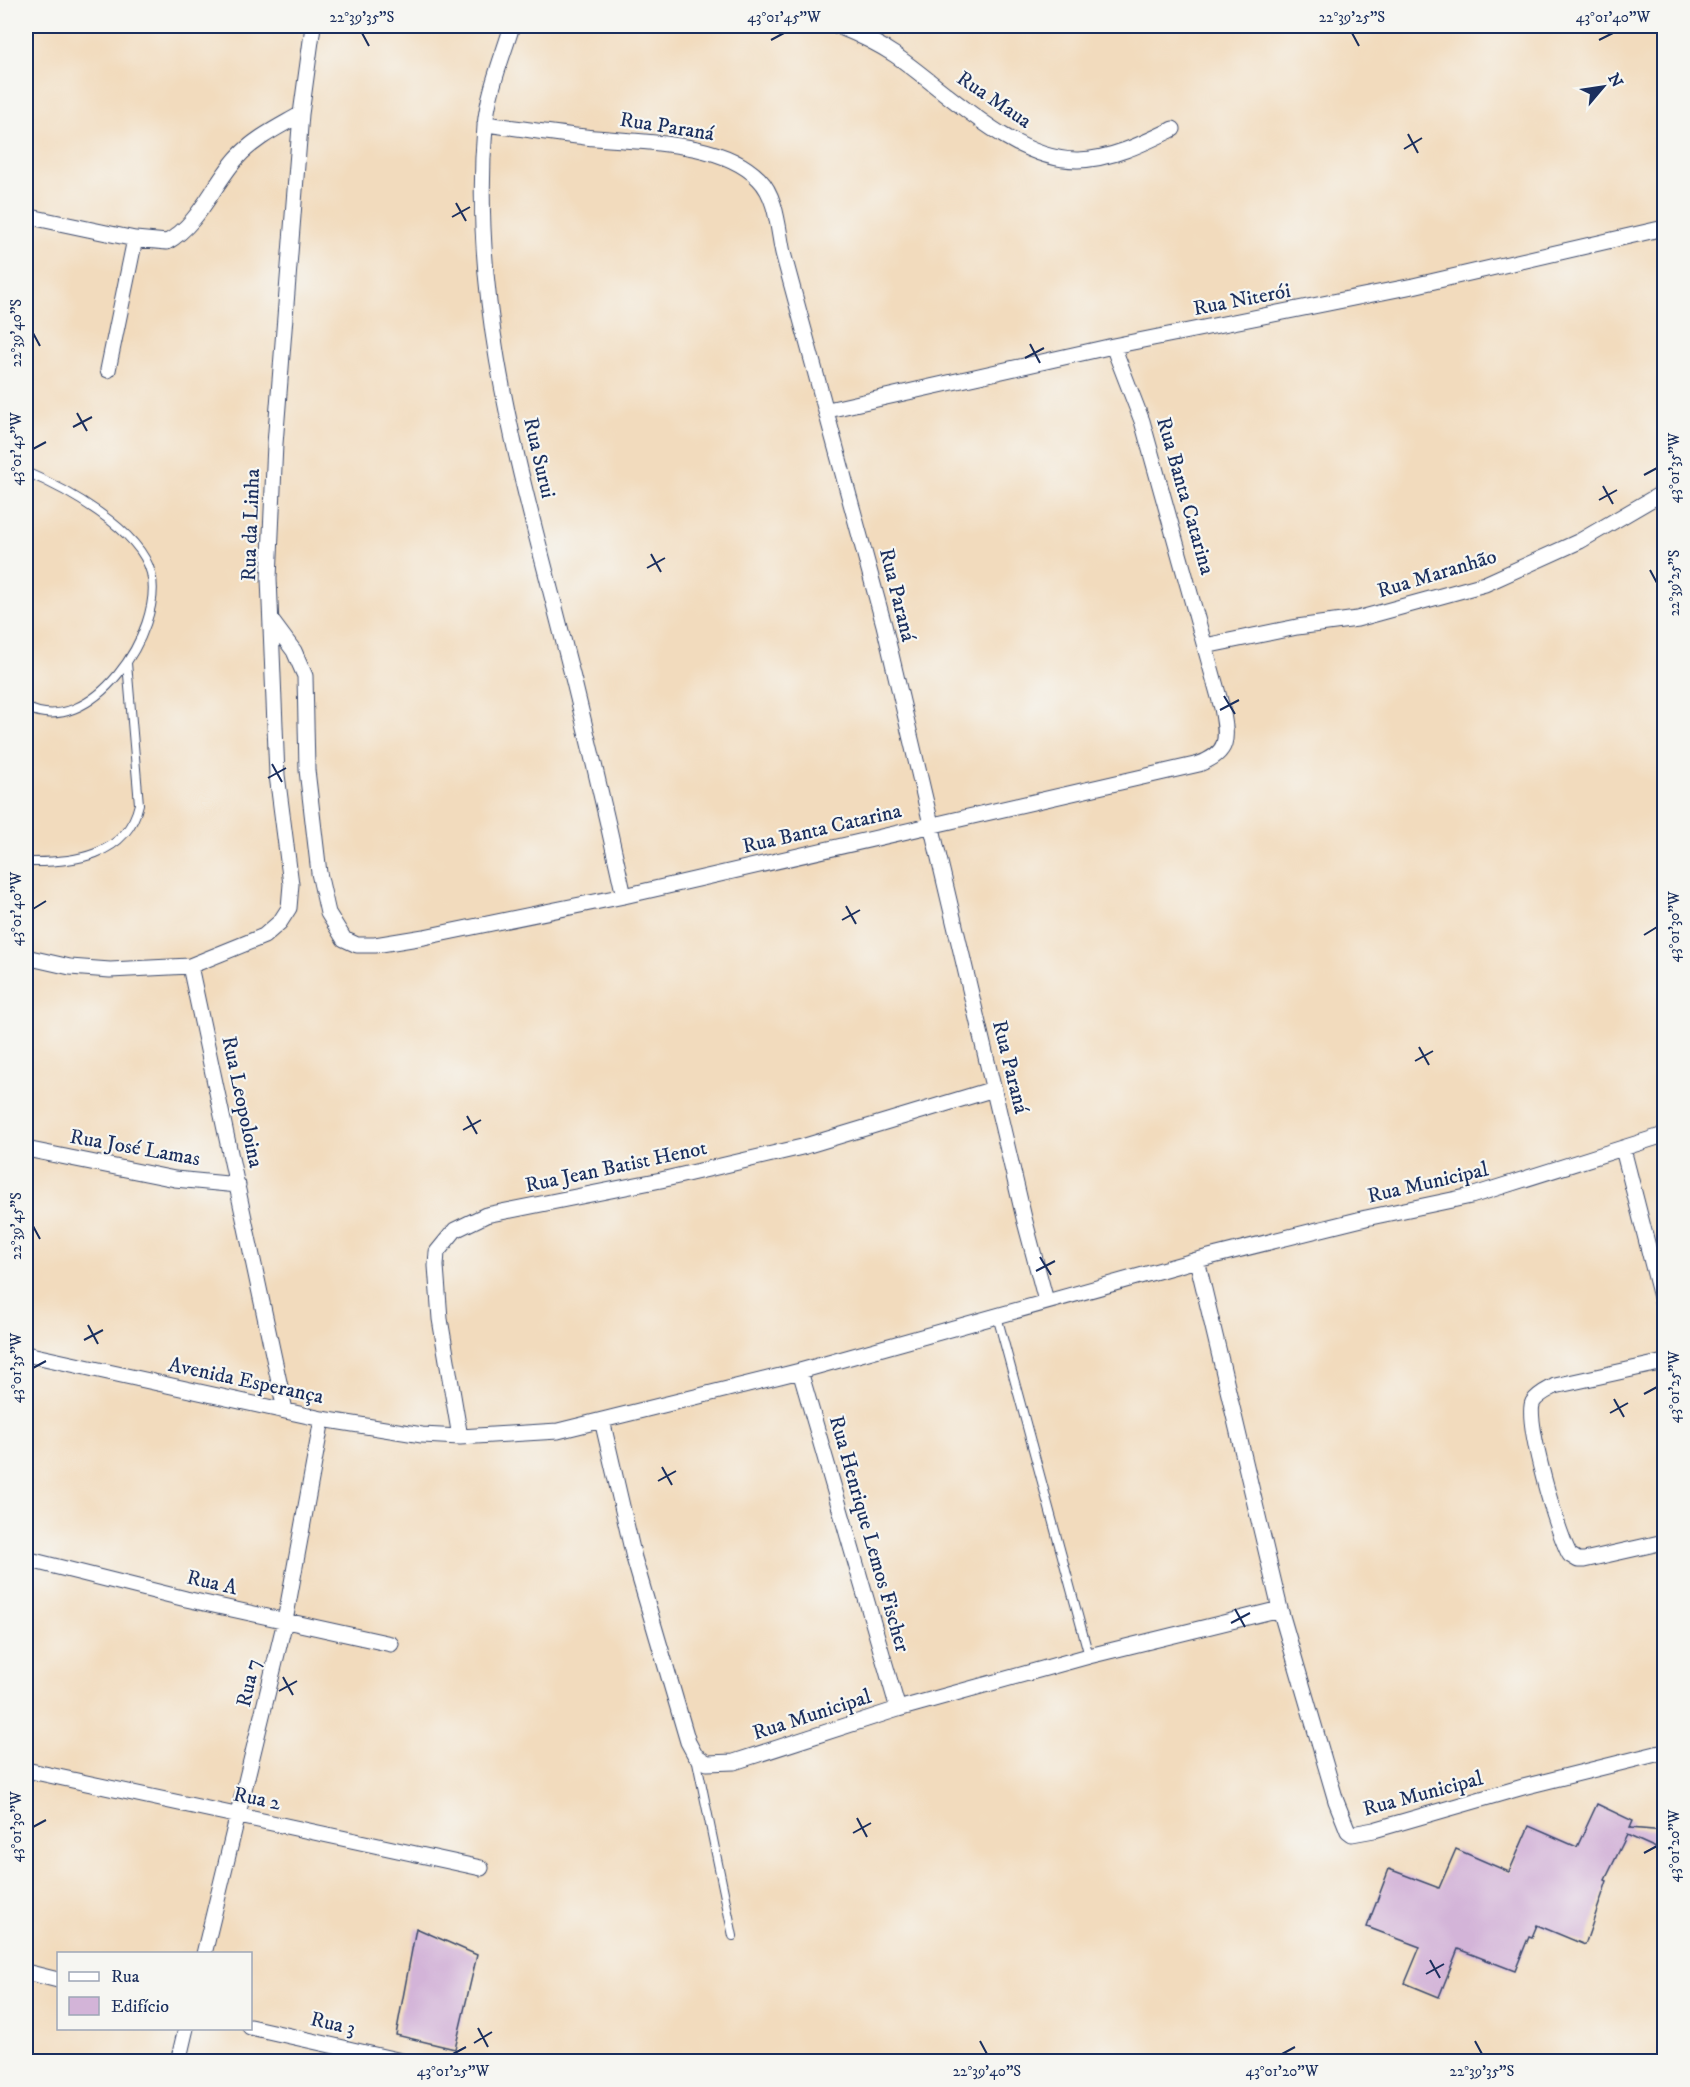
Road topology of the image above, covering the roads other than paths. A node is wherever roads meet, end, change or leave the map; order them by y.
1 (313, 26) edge
2 (512, 26) edge
3 (838, 26) edge
4 (301, 114) junction
5 (485, 124) junction
6 (1173, 129) dead end
7 (26, 216) edge
8 (1665, 228) edge
9 (135, 239) junction
10 (1113, 346) junction
11 (108, 370) dead end
12 (828, 410) junction
13 (26, 472) edge
14 (1665, 492) edge
15 (271, 620) junction
16 (1205, 646) junction
17 (127, 663) junction
18 (26, 707) edge
19 (931, 825) junction
20 (26, 862) edge
21 (624, 896) junction
22 (26, 957) edge
23 (190, 966) junction
24 (994, 1089) junction
25 (1665, 1135) edge
26 (26, 1149) edge
27 (1623, 1149) junction
28 (238, 1185) junction
29 (1197, 1260) junction
30 (1046, 1301) junction
31 (1665, 1309) edge
32 (997, 1316) junction
33 (26, 1354) edge
34 (1665, 1362) edge
35 (800, 1371) junction
36 (285, 1410) junction
37 (322, 1419) junction
38 (602, 1420) junction
39 (460, 1437) junction
40 (1665, 1542) edge
41 (26, 1559) edge
42 (1280, 1610) junction
43 (285, 1621) junction
44 (391, 1644) dead end
45 (1089, 1656) junction
46 (898, 1709) junction
47 (1665, 1752) edge
48 (696, 1755) junction
49 (26, 1770) edge
50 (239, 1816) junction
51 (481, 1868) dead end
52 (733, 1936) dead end
53 (204, 1952) edge
54 (26, 1972) edge
55 (57, 1980) edge
56 (252, 2027) edge
57 (186, 2030) edge
58 (178, 2061) edge
59 (406, 2061) edge

1 - 4 street, Rua da Linha
2 - 5 street, Rua Surui
3 - 6 street, Rua Maua
4 - 9 street
4 - 15 street, Rua da Linha
5 - 12 street, Rua Paraná
5 - 21 street, Rua Surui
7 - 9 street
8 - 10 street, Rua Niterói
9 - 11 street
10 - 12 street, Rua Niterói
10 - 16 street, Rua Banta Catarina
12 - 19 street, Rua Paraná
13 - 17 lane
14 - 16 street, Rua Maranhão
15 - 21 street, Rua Banta Catarina
15 - 23 street, Rua da Linha
16 - 19 street, Rua Banta Catarina
17 - 18 lane
17 - 20 lane
19 - 21 street, Rua Banta Catarina
19 - 24 street, Rua Paraná
22 - 23 street
23 - 28 street, Rua Leopoloina
24 - 30 street, Rua Paraná
24 - 39 street, Rua Jean Batist Henot
25 - 27 street, Rua Municipal
26 - 28 street, Rua José Lamas
27 - 29 street, Rua Municipal
27 - 31 street
28 - 36 street, Rua Leopoloina
29 - 30 street, Rua Municipal
29 - 42 street, Rua Municipal
30 - 32 street, Rua Municipal
32 - 35 street, Rua Municipal
32 - 45 lane
33 - 36 street, Avenida Esperança
34 - 40 street
35 - 38 street, Rua Municipal
35 - 46 street, Rua Henrique Lemos Fischer
36 - 37 street, Avenida Esperança
37 - 39 street, Avenida Esperança
37 - 43 street, Rua 7
38 - 39 street, Rua Municipal
38 - 48 street
41 - 43 street, Rua A
42 - 45 street, Rua Municipal
42 - 47 street, Rua Municipal
43 - 44 street, Rua A
43 - 50 street, Rua 7
45 - 46 street, Rua Municipal
46 - 48 street, Rua Municipal
48 - 52 lane
49 - 50 street, Rua 2
50 - 51 street, Rua 2
50 - 53 street, Rua 7
54 - 55 street
56 - 59 street, Rua 3
57 - 58 street

